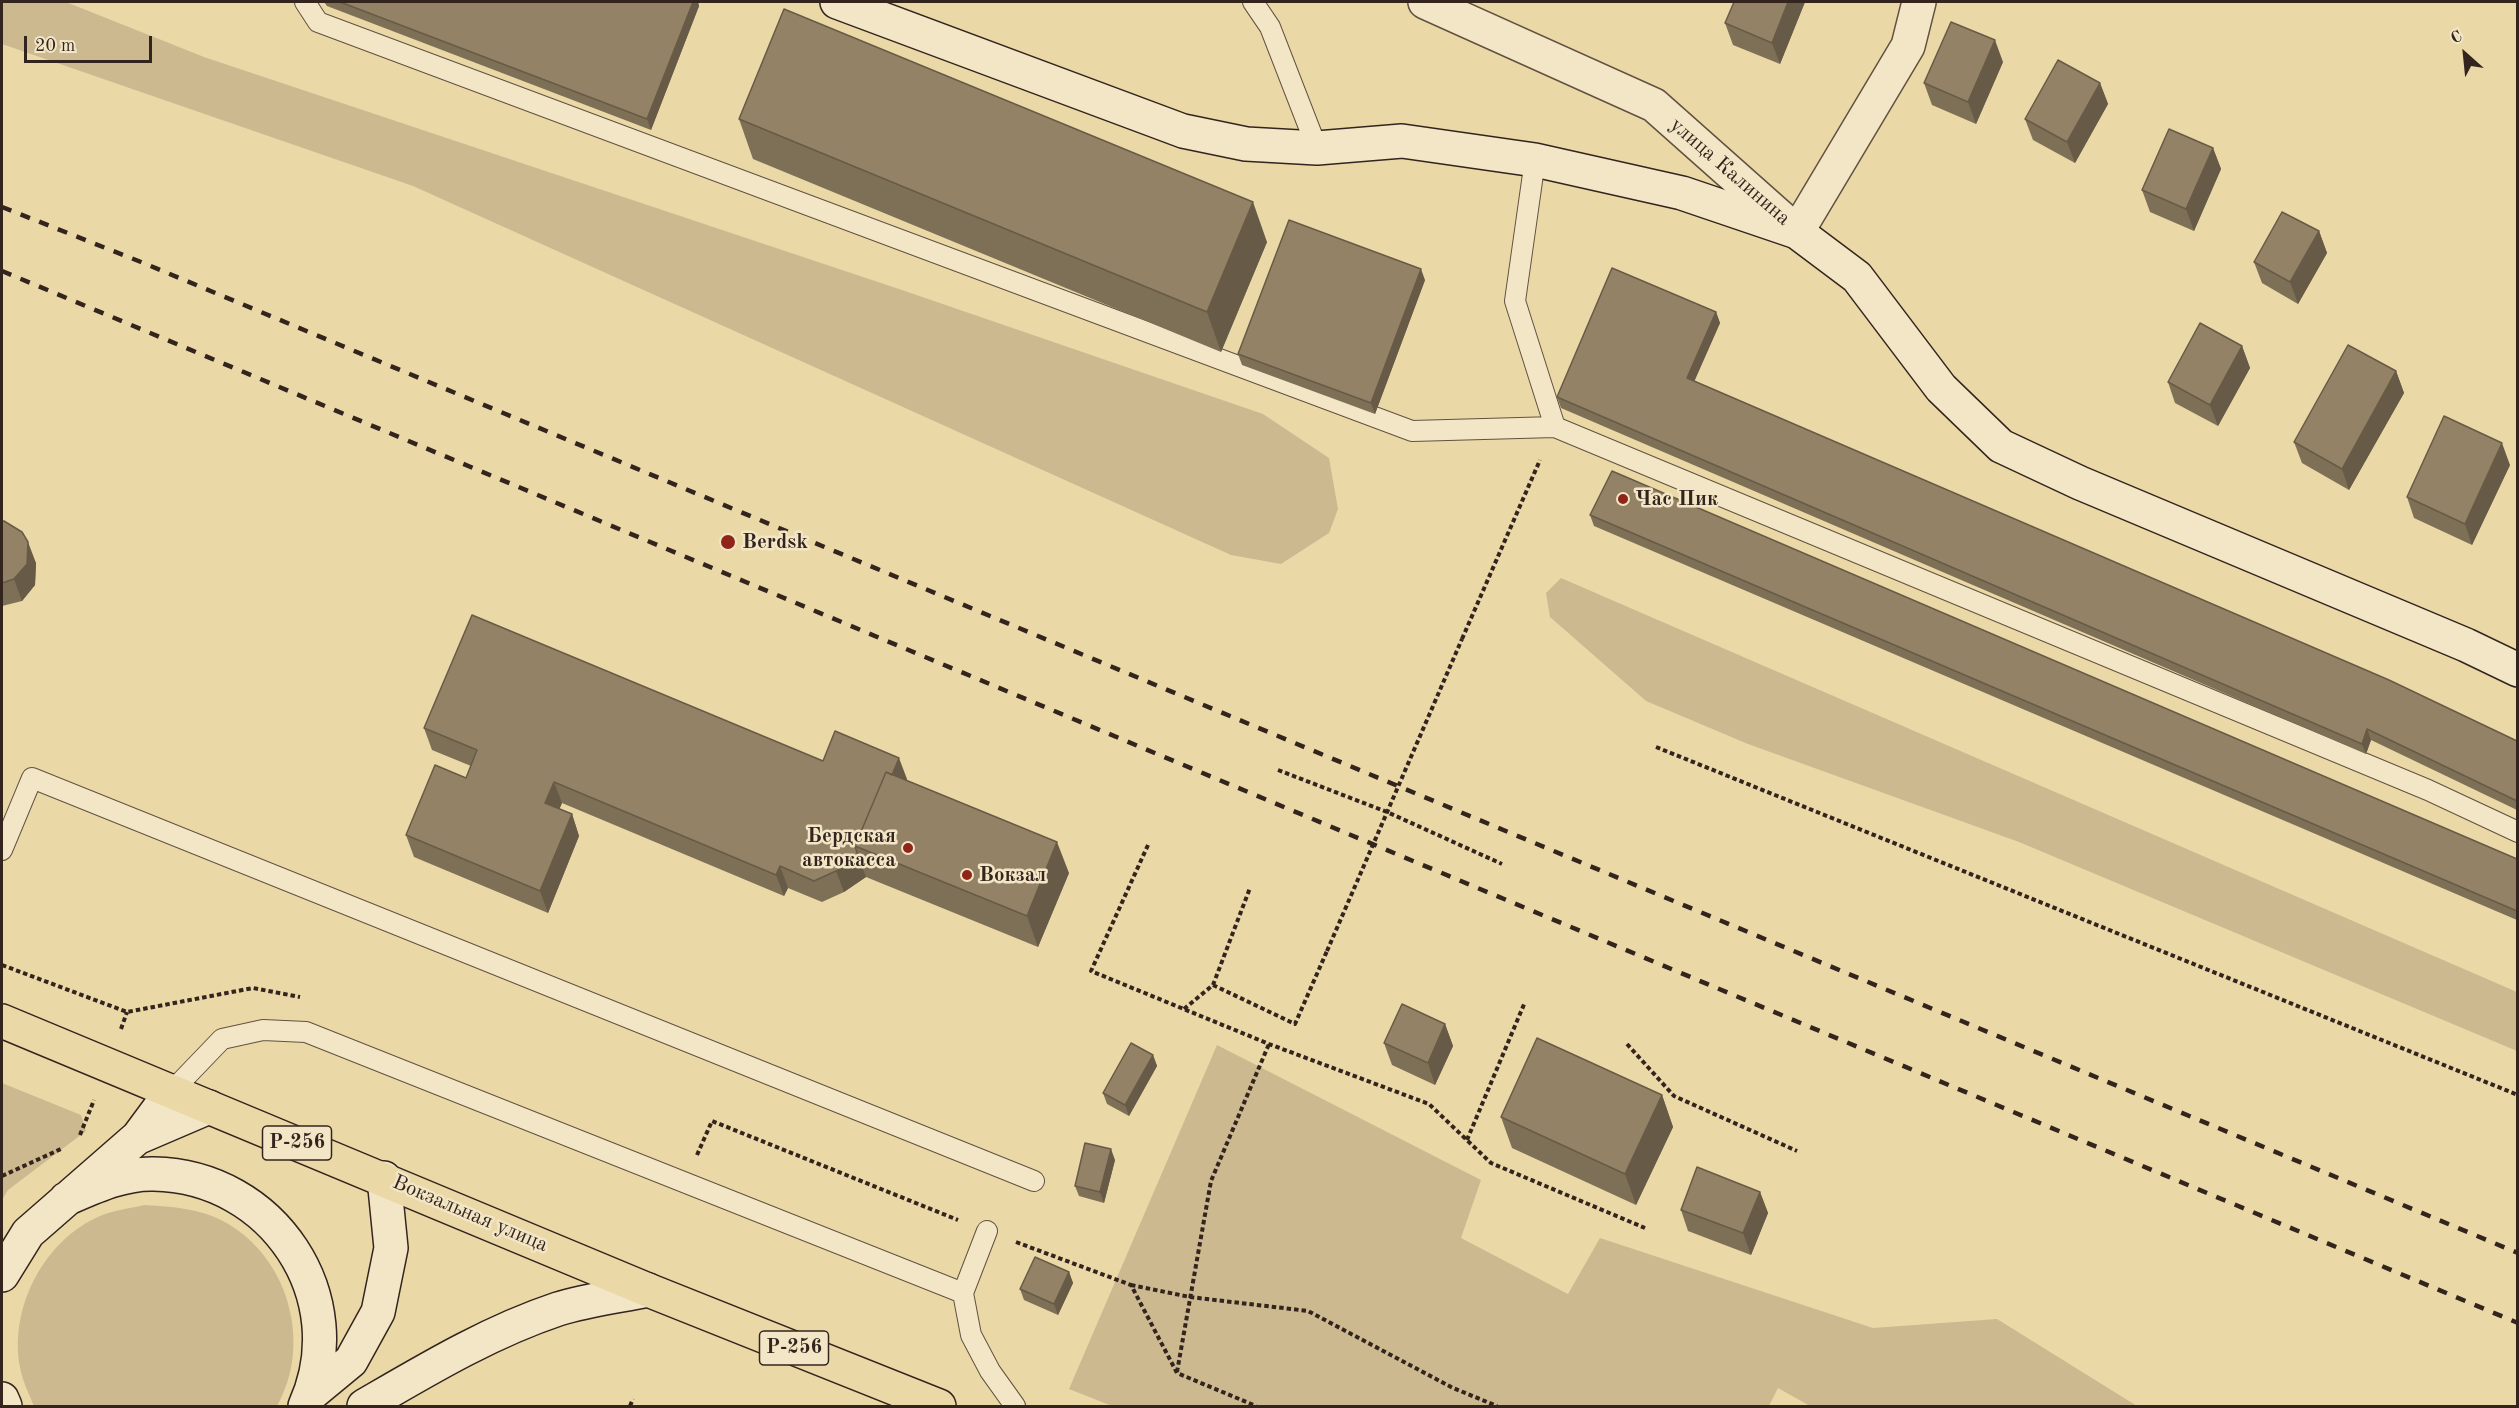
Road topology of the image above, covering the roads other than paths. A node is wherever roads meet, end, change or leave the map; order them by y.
1 (305, 2) edge
2 (837, 2) edge
3 (1253, 2) edge
4 (1425, 2) edge
5 (1919, 2) edge
6 (1317, 148) junction
7 (1535, 160) junction
8 (1797, 232) junction
9 (1555, 427) junction
10 (2517, 670) edge
11 (2517, 832) edge
12 (2, 850) edge
13 (2, 1021) edge
14 (172, 1091) junction
15 (210, 1107) junction
16 (138, 1137) junction
17 (384, 1178) junction
18 (1034, 1181) dead end
19 (66, 1198) junction
20 (987, 1231) road end
21 (2, 1275) edge
22 (648, 1290) junction
23 (963, 1293) junction
24 (2, 1399) edge
25 (308, 1400) edge
26 (4, 1407) edge
27 (364, 1407) edge
28 (939, 1407) edge
29 (1015, 1407) edge

1 - 9 lane
2 - 6 street
3 - 6 lane
4 - 8 street, улица Калинина
5 - 8 street, улица Калинина
6 - 7 street
7 - 8 street
7 - 9 lane
8 - 10 street
9 - 11 lane
12 - 18 lane
13 - 14 highway, Вокзальная улица / Р-256
14 - 15 highway, Вокзальная улица / Р-256
14 - 16 street
14 - 23 lane
15 - 16 street
15 - 17 highway, Вокзальная улица / Р-256
16 - 19 street
17 - 22 highway, Вокзальная улица / Р-256
17 - 25 street
19 - 21 street
19 - 25 street
20 - 23 lane
22 - 27 street
22 - 28 highway, Вокзальная улица / Р-256
23 - 29 lane
24 - 26 street

